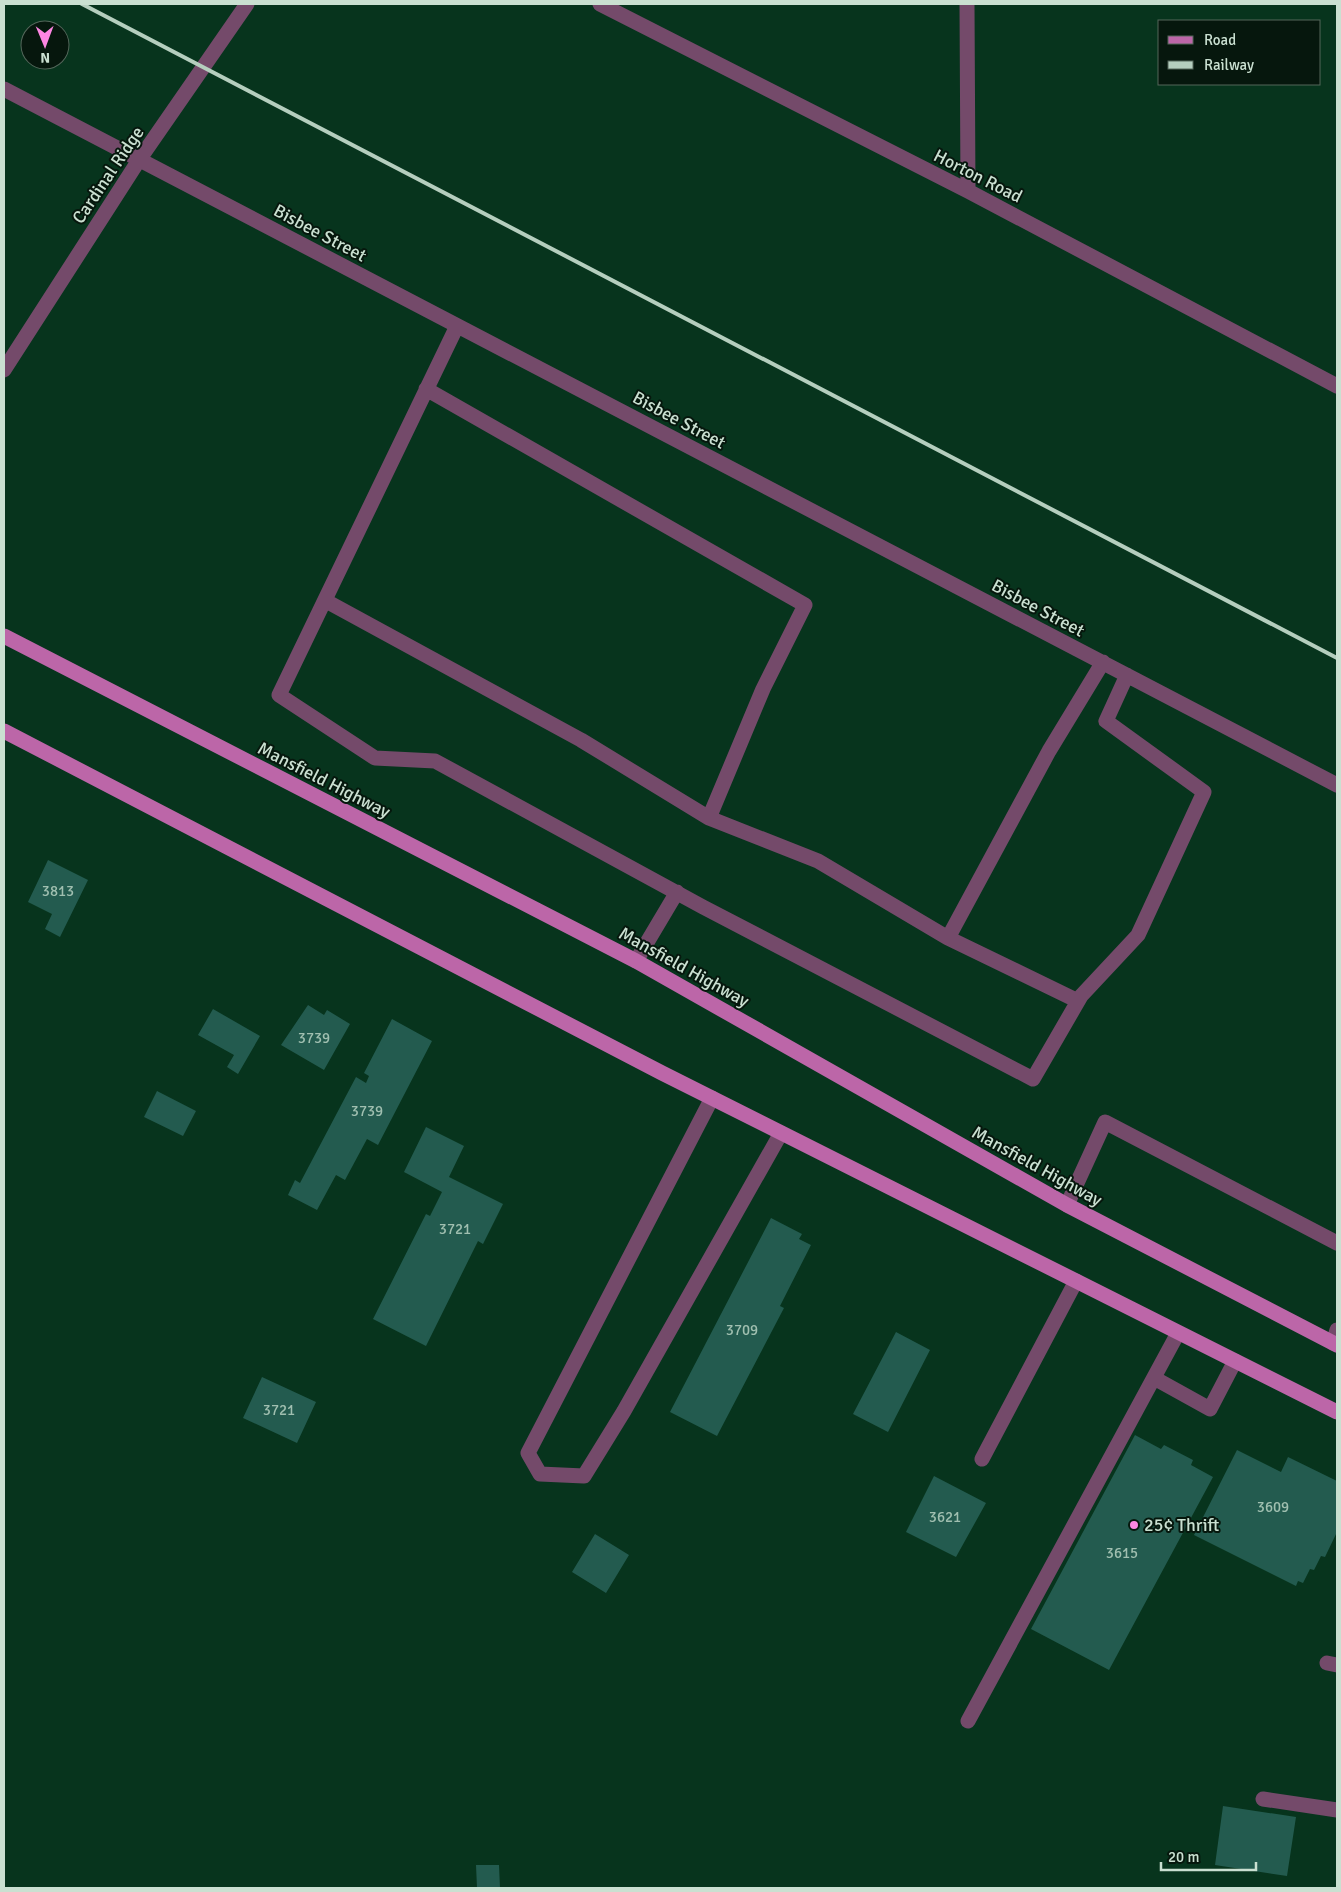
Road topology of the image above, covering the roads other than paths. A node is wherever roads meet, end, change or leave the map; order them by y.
1 (248, 4) edge
2 (600, 4) edge
3 (967, 4) edge
4 (4, 89) edge
5 (140, 160) junction
6 (968, 191) junction
7 (457, 326) junction
8 (4, 370) edge
9 (1337, 386) edge
10 (426, 389) junction
11 (326, 602) junction
12 (4, 636) edge
13 (1103, 662) junction
14 (1127, 675) junction
15 (4, 731) edge
16 (1337, 785) edge
17 (708, 818) junction
18 (677, 892) junction
19 (948, 938) junction
20 (636, 961) junction
21 (1078, 1001) junction
22 (712, 1098) junction
23 (781, 1133) junction
24 (1067, 1205) junction
25 (1337, 1243) edge
26 (1076, 1281) junction
27 (1178, 1332) junction
28 (1336, 1340) edge
29 (1235, 1362) junction
30 (1154, 1378) junction
31 (1337, 1412) edge
32 (982, 1459) dead end
33 (968, 1721) dead end
34 (1263, 1799) dead end
35 (1337, 1810) edge

1 - 5 street, Cardinal Ridge
2 - 6 street, Horton Road
3 - 6 street
4 - 5 street, Bisbee Street
5 - 7 street, Bisbee Street
5 - 8 street, Cardinal Ridge
6 - 9 street, Horton Road
7 - 10 street
7 - 13 street, Bisbee Street
10 - 11 street
10 - 17 street
11 - 17 street
11 - 18 street
12 - 20 main road, Mansfield Highway
13 - 14 street, Bisbee Street
13 - 19 street
14 - 16 street, Bisbee Street
14 - 21 street
15 - 22 main road
17 - 19 street
18 - 20 street
18 - 21 street
19 - 21 street
20 - 24 main road, Mansfield Highway
22 - 23 main road
22 - 23 street
23 - 26 main road
24 - 25 street
24 - 28 main road, Mansfield Highway
26 - 27 main road
26 - 32 street
27 - 29 main road
27 - 30 street
29 - 30 street
29 - 31 main road
30 - 33 street
34 - 35 street

